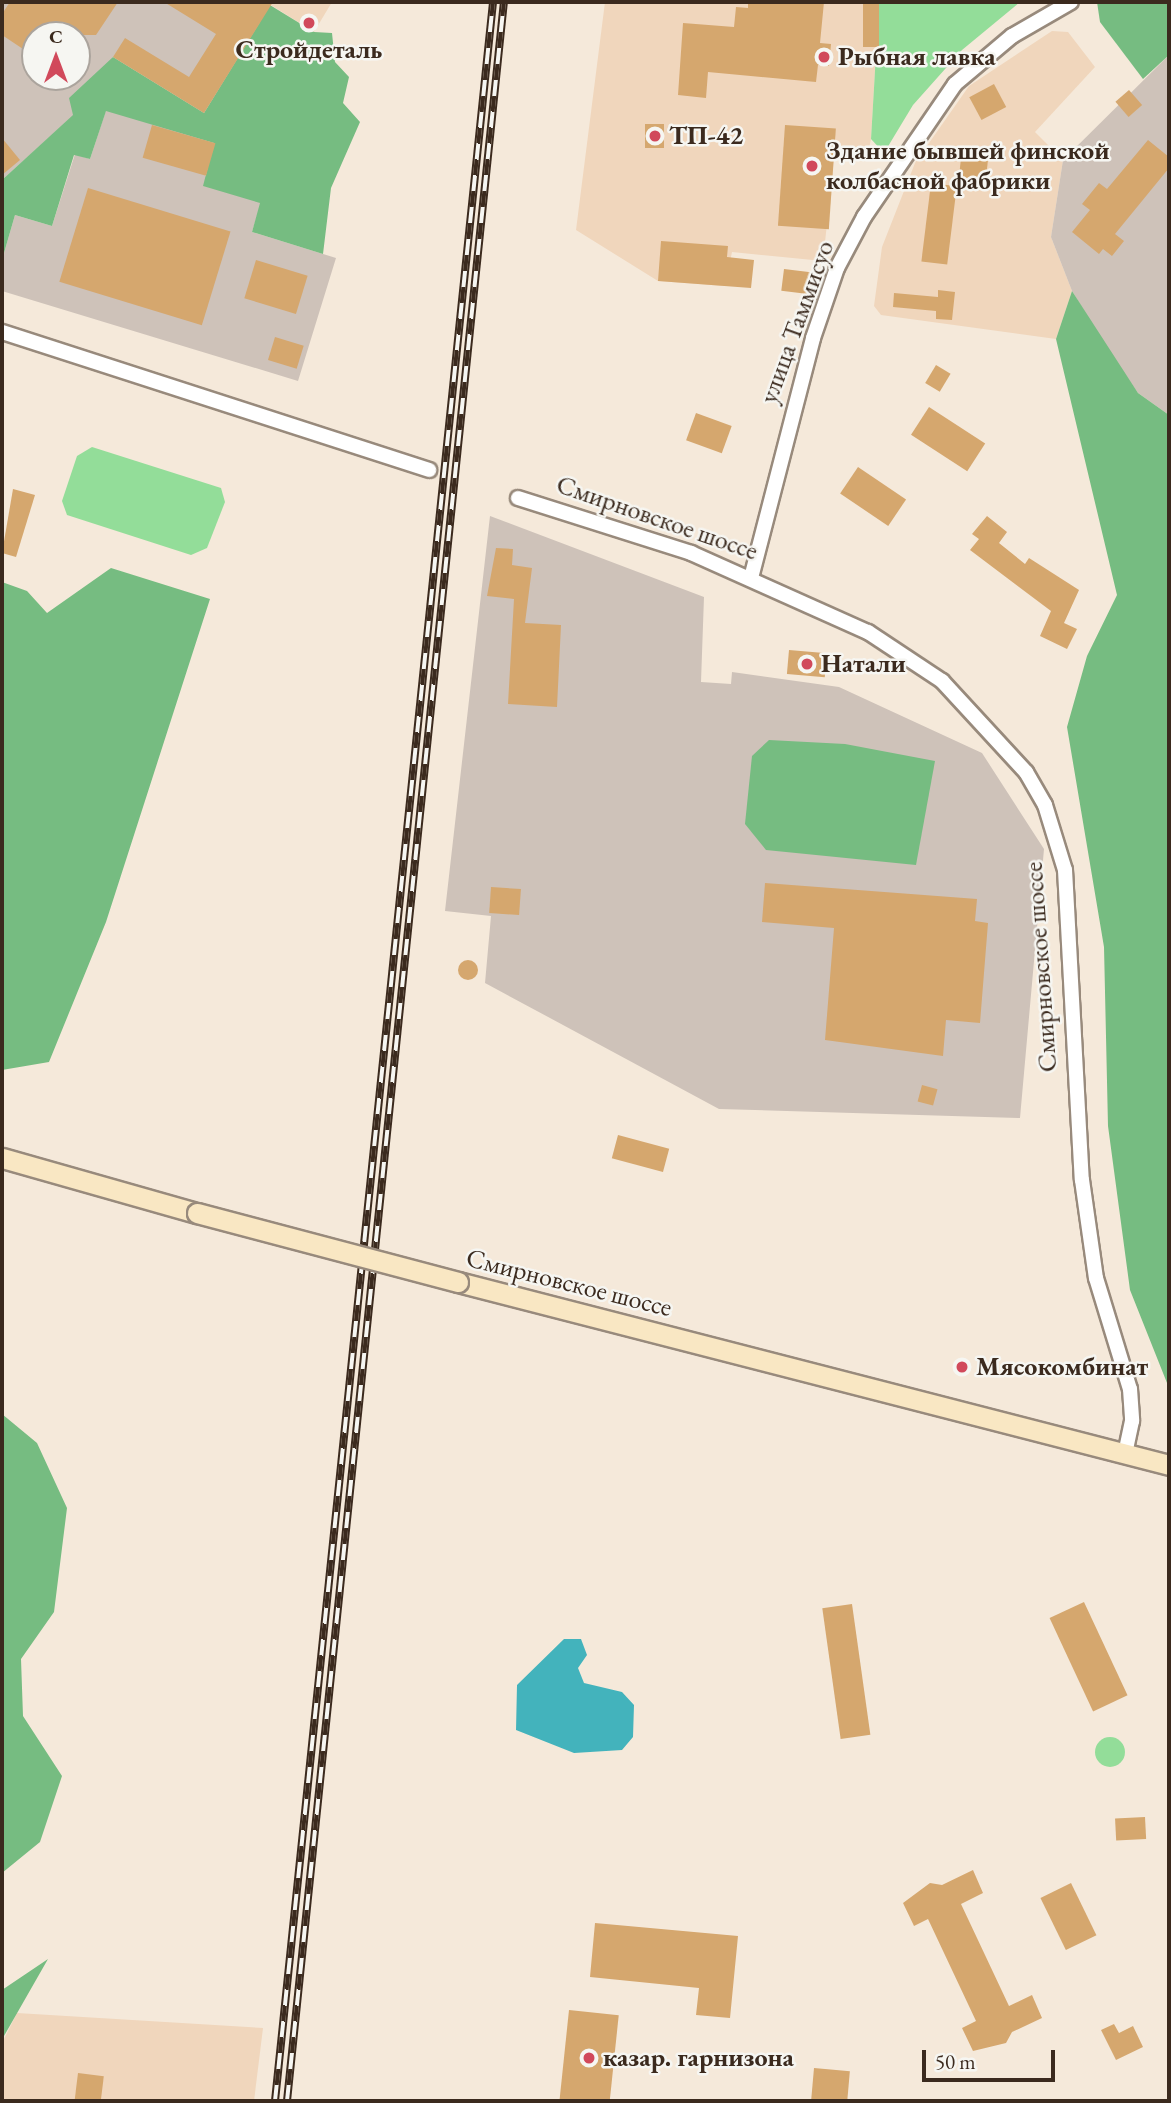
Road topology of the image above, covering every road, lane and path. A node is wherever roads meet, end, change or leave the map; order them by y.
1 (1071, 2) edge
2 (2, 332) edge
3 (429, 470) dead end
4 (518, 498) dead end
5 (751, 578) junction
6 (2, 1158) edge
7 (1125, 1453) junction
8 (1169, 1465) edge

1 - 5 street, улица Таммисуо
2 - 3 street
4 - 5 street, Смирновское шоссе
5 - 7 street, Смирновское шоссе
6 - 7 main road, Смирновское шоссе, bridge
7 - 8 main road, Смирновское шоссе

